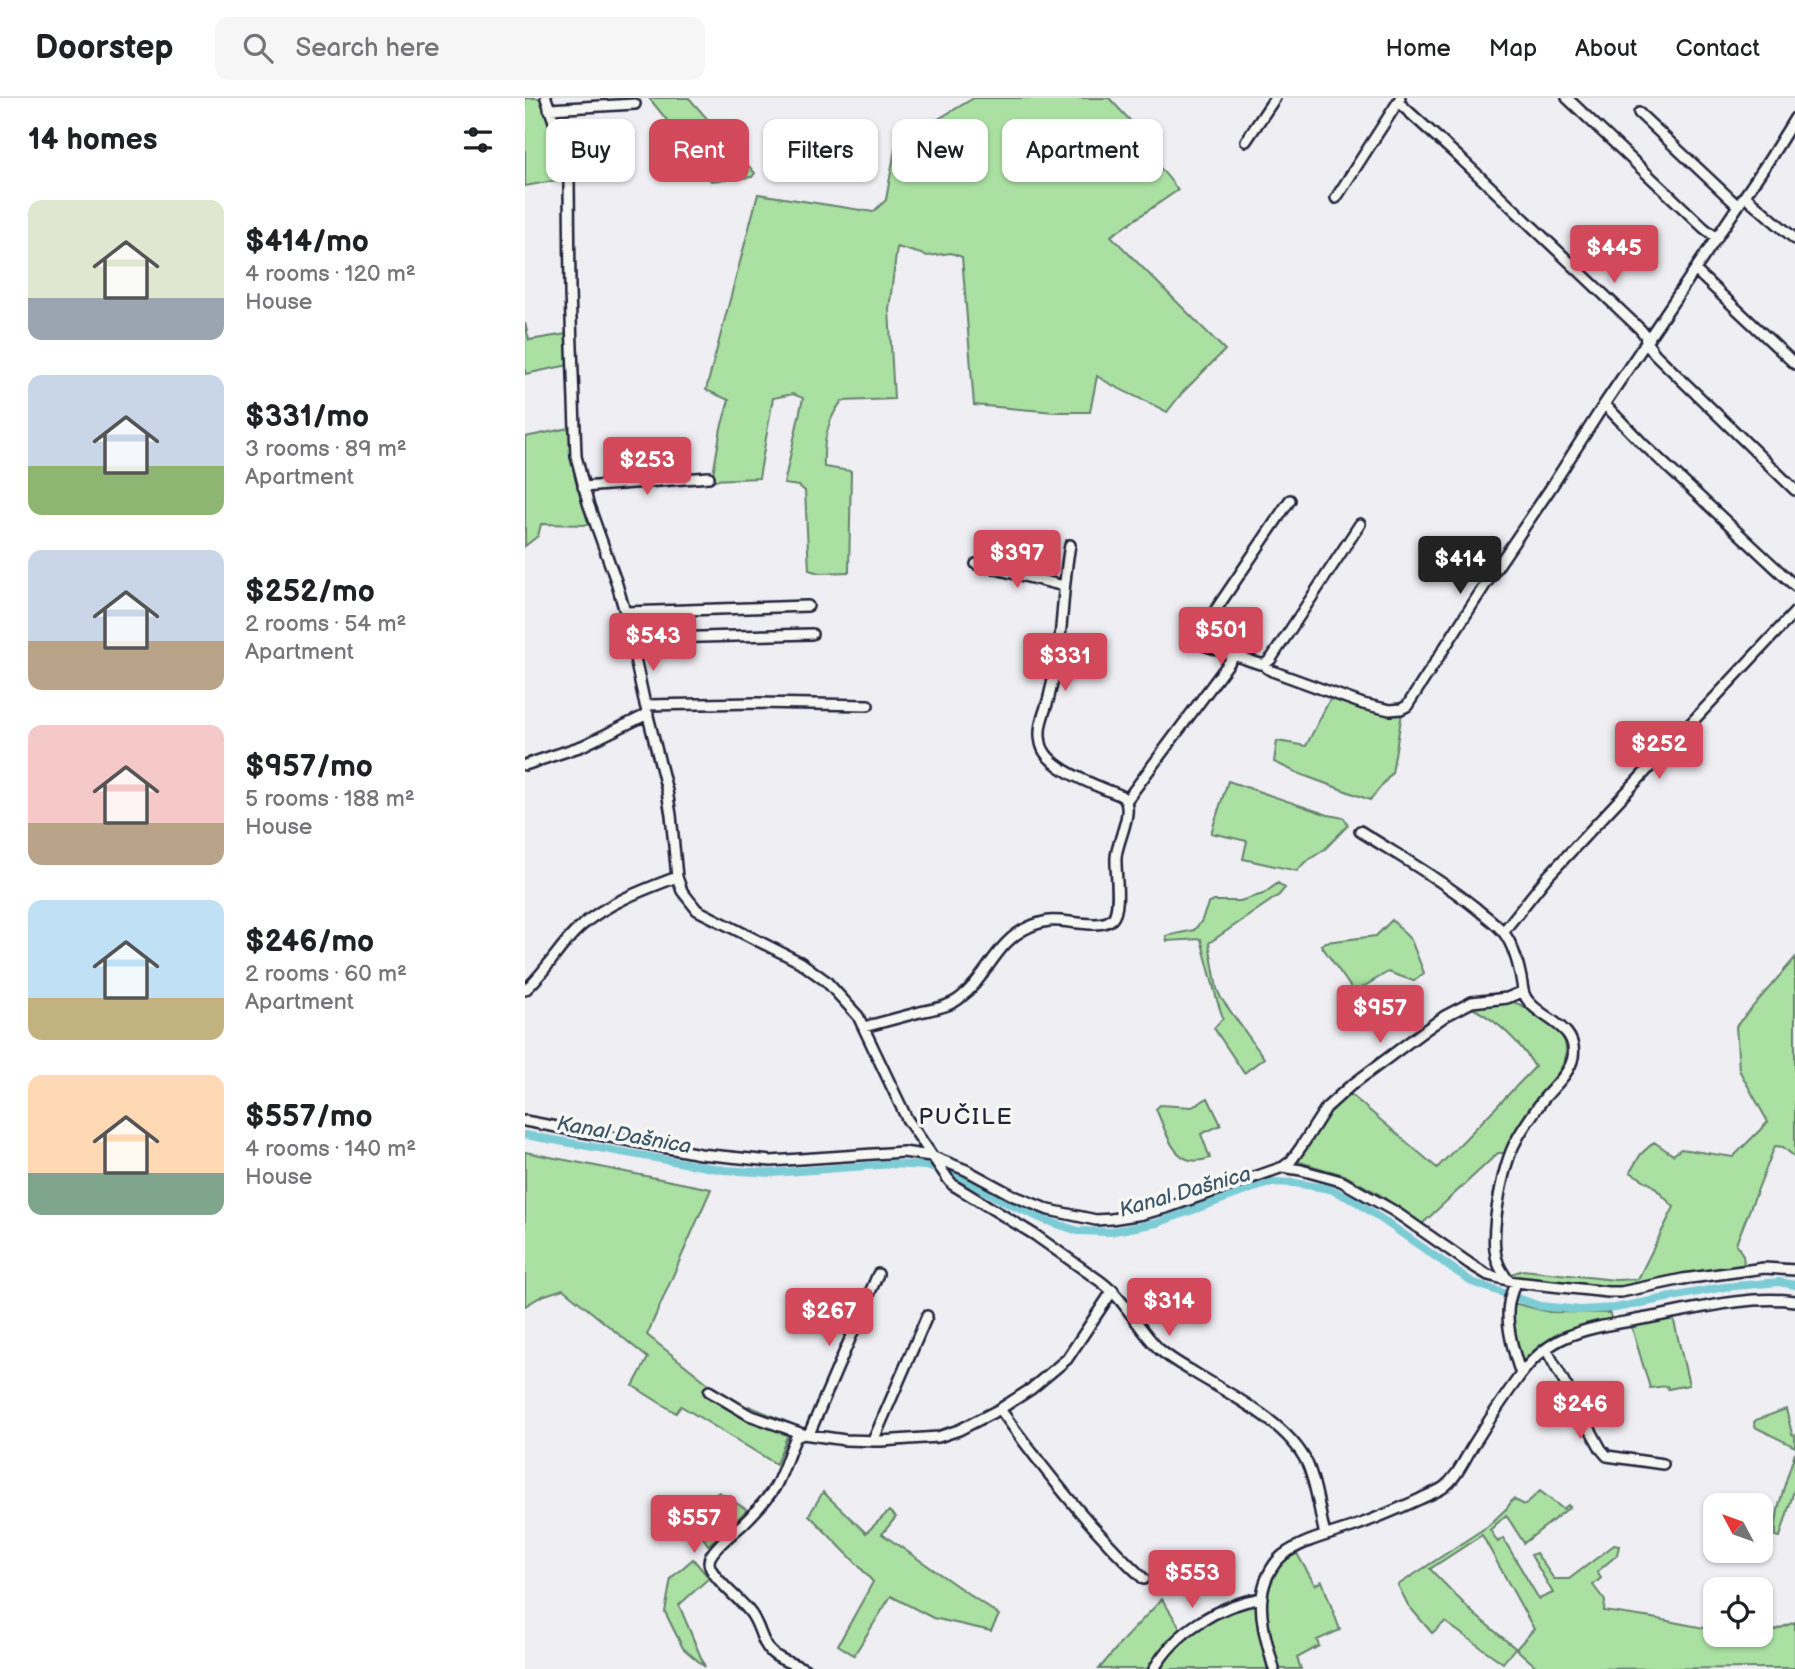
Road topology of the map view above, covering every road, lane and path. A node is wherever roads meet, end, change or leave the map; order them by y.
1 (546, 98) edge
2 (1275, 98) edge
3 (1567, 98) edge
4 (1399, 100) edge
5 (635, 104) dead end
6 (549, 109) junction
7 (1639, 113) dead end
8 (1795, 118) edge
9 (1246, 141) dead end
10 (1745, 196) junction
11 (1336, 198) dead end
12 (1738, 206) junction
13 (1717, 238) junction
14 (1795, 239) edge
15 (1695, 270) junction
16 (1646, 342) junction
17 (1795, 364) edge
18 (1605, 403) junction
19 (709, 477) dead end
20 (583, 488) junction
21 (1795, 490) edge
22 (1290, 500) dead end
23 (1360, 524) dead end
24 (1070, 545) dead end
25 (976, 565) dead end
26 (1064, 586) junction
27 (1795, 586) edge
28 (808, 606) dead end
29 (625, 612) junction
30 (1795, 612) edge
31 (812, 634) dead end
32 (631, 639) junction
33 (1234, 656) junction
34 (1265, 664) junction
35 (868, 705) dead end
36 (647, 709) junction
37 (525, 765) edge
38 (1126, 801) junction
39 (1360, 831) dead end
40 (677, 877) junction
41 (1503, 932) junction
42 (525, 990) edge
43 (1522, 992) junction
44 (864, 1027) junction
45 (525, 1121) edge
46 (933, 1158) junction
47 (1283, 1167) junction
48 (1795, 1270) edge
49 (878, 1274) dead end
50 (1512, 1283) junction
51 (1113, 1290) junction
52 (1795, 1301) edge
53 (927, 1316) dead end
54 (1546, 1349) junction
55 (1521, 1374) junction
56 (709, 1391) dead end
57 (1000, 1409) junction
58 (806, 1434) junction
59 (873, 1441) junction
60 (1663, 1464) dead end
61 (1325, 1535) junction
62 (1144, 1579) dead end
63 (1262, 1598) junction
64 (806, 1669) edge
65 (1154, 1669) edge
66 (1274, 1669) edge

1 - 6 street
2 - 9 street
3 - 13 street
4 - 11 street
4 - 16 street
5 - 6 street
6 - 20 street
7 - 12 street
8 - 10 street
10 - 12 street
10 - 14 street
12 - 13 street
13 - 15 street
15 - 16 street
15 - 17 street
16 - 18 street
16 - 21 street
18 - 27 street
18 - 34 street
19 - 20 street
20 - 29 street
22 - 33 street
23 - 34 street
24 - 26 street
25 - 26 street
26 - 38 street
28 - 29 street
29 - 32 street
30 - 41 street
31 - 32 street
32 - 36 street
33 - 34 street
33 - 38 street
35 - 36 street
36 - 37 street
36 - 40 street
38 - 44 street
39 - 41 street
40 - 42 street
40 - 44 street
41 - 43 street
43 - 47 street
43 - 50 street
44 - 46 street
45 - 46 street
46 - 47 street
46 - 51 street
47 - 50 street
48 - 50 street
49 - 58 street
50 - 55 street
51 - 57 street
51 - 61 street
52 - 54 street
53 - 59 street
54 - 55 street
54 - 60 street
55 - 61 street
56 - 58 street
57 - 59 street
57 - 62 street
58 - 59 street
58 - 64 street
61 - 63 street
63 - 65 street
63 - 66 street

